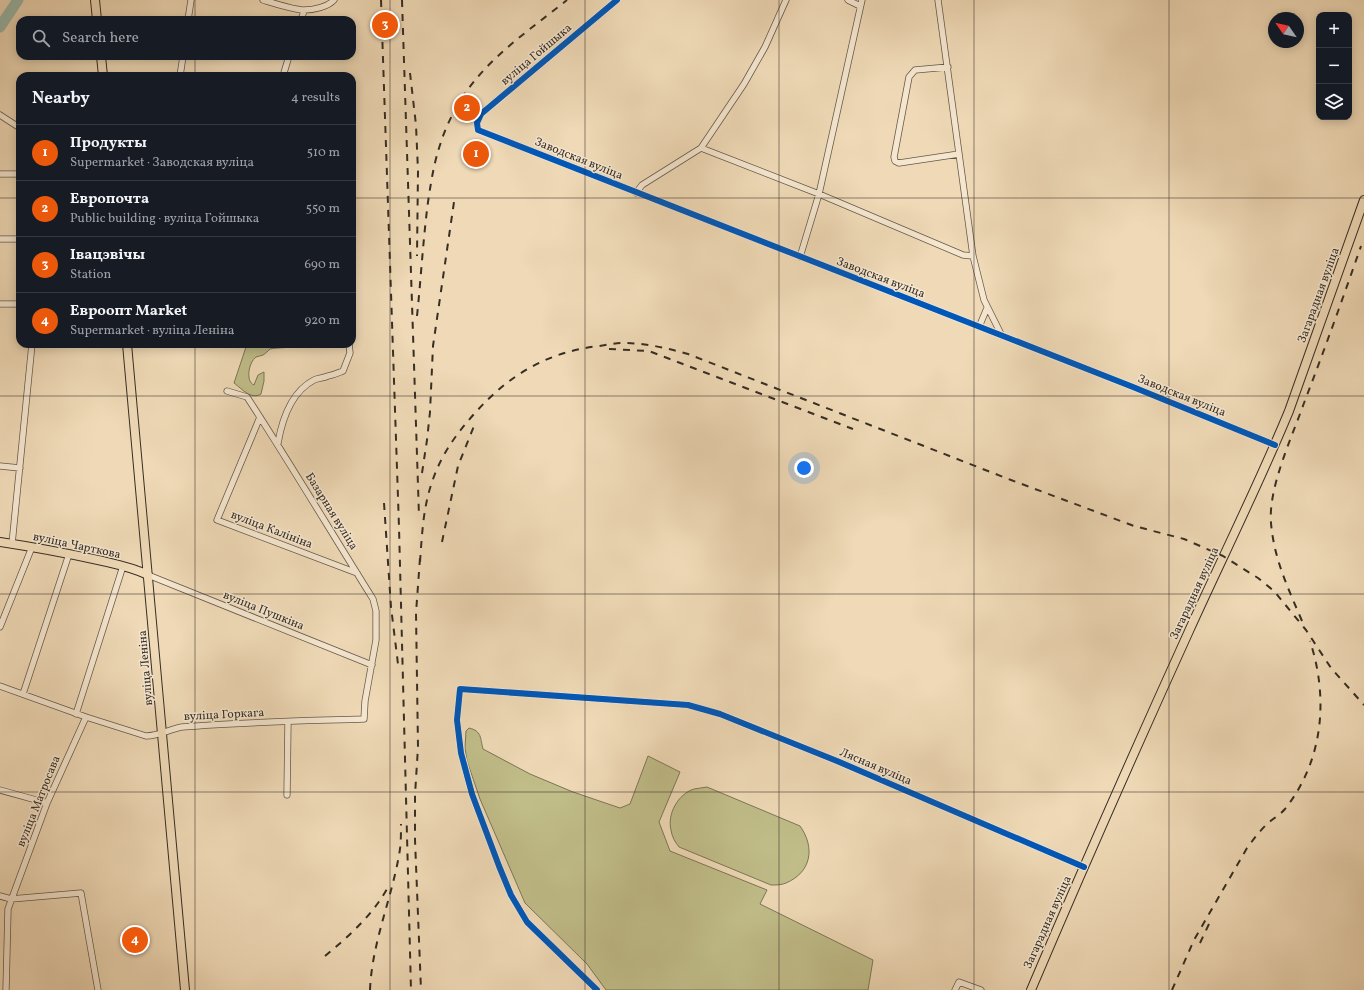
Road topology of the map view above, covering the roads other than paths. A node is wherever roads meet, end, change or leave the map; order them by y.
1 (96, 0) edge
2 (191, 0) edge
3 (264, 0) edge
4 (334, 0) edge
5 (617, 0) edge
6 (786, 0) edge
7 (848, 0) edge
8 (938, 0) edge
9 (861, 3) edge
10 (304, 10) junction
11 (97, 16) edge
12 (189, 16) edge
13 (302, 16) edge
14 (101, 60) edge
15 (182, 60) edge
16 (288, 60) edge
17 (948, 67) junction
18 (103, 72) edge
19 (181, 72) edge
20 (284, 72) edge
21 (0, 115) edge
22 (16, 125) edge
23 (478, 130) joint
24 (702, 148) junction
25 (959, 154) junction
26 (0, 174) edge
27 (16, 174) edge
28 (636, 193) junction
29 (819, 194) junction
30 (1364, 200) edge
31 (0, 239) edge
32 (16, 239) edge
33 (973, 256) junction
34 (800, 257) junction
35 (0, 304) edge
36 (16, 304) edge
37 (987, 308) junction
38 (979, 327) junction
39 (1002, 336) junction
40 (32, 348) edge
41 (127, 348) edge
42 (349, 348) edge
43 (227, 391) dead end
44 (260, 417) junction
45 (278, 443) junction
46 (1275, 444) junction
47 (0, 466) edge
48 (20, 468) junction
49 (0, 542) edge
50 (12, 544) junction
51 (32, 547) junction
52 (69, 554) junction
53 (123, 566) junction
54 (357, 573) junction
55 (148, 575) junction
56 (0, 628) edge
57 (372, 665) junction
58 (0, 686) edge
59 (23, 694) junction
60 (76, 714) junction
61 (86, 717) junction
62 (288, 722) junction
63 (162, 733) junction
64 (0, 790) edge
65 (287, 795) dead end
66 (47, 804) junction
67 (1084, 868) junction
68 (0, 896) edge
69 (12, 899) junction
70 (6, 990) edge
71 (98, 990) edge
72 (185, 990) edge
73 (596, 990) edge
74 (955, 990) edge
75 (981, 990) edge
76 (1030, 990) edge

1 - 11 main road
2 - 12 street
3 - 10 street
4 - 10 street
5 - 23 street, вуліца Гойшыка
6 - 24 street
7 - 9 street
8 - 17 street
9 - 29 street
10 - 13 street
14 - 18 main road
15 - 19 street
16 - 20 street
17 - 25 street
17 - 25 street
21 - 22 street
23 - 28 street, Заводская вуліца
24 - 28 street
24 - 29 street
25 - 33 street
26 - 27 street
28 - 34 street, Заводская вуліца
29 - 33 street
29 - 34 street
30 - 46 main road, Загарадная вуліца
31 - 32 street
33 - 37 street
34 - 38 street, Заводская вуліца
35 - 36 street
37 - 38 street
37 - 39 street
38 - 39 street, Заводская вуліца
39 - 46 street, Заводская вуліца
40 - 48 street
41 - 55 main road, вуліца Леніна
42 - 45 street
43 - 44 street, Базарная вуліца
44 - 45 street, Базарная вуліца
44 - 54 street, вуліца Калініна
45 - 54 street, Базарная вуліца
46 - 67 main road, Загарадная вуліца
47 - 48 street
48 - 50 street
49 - 50 main road, вуліца Чарткова
50 - 51 main road, вуліца Чарткова
51 - 52 main road, вуліца Чарткова
51 - 56 street
52 - 53 main road, вуліца Чарткова
52 - 59 street
53 - 55 main road, вуліца Чарткова
53 - 60 street
54 - 57 street, Базарная вуліца
55 - 57 street, вуліца Пушкіна
55 - 63 main road, вуліца Леніна
57 - 62 street, вуліца Горкага
58 - 59 street, вуліца Горкага
59 - 60 street, вуліца Горкага
60 - 61 street, вуліца Горкага
61 - 63 street, вуліца Горкага
61 - 66 street, вуліца Матросава
62 - 63 street, вуліца Горкага
62 - 65 street
63 - 72 main road, вуліца Леніна
64 - 66 street
66 - 69 street, вуліца Матросава
67 - 73 street, Лясная вуліца
67 - 76 main road, Загарадная вуліца
68 - 69 street
69 - 70 street, вуліца Матросава
69 - 71 street
74 - 75 street

